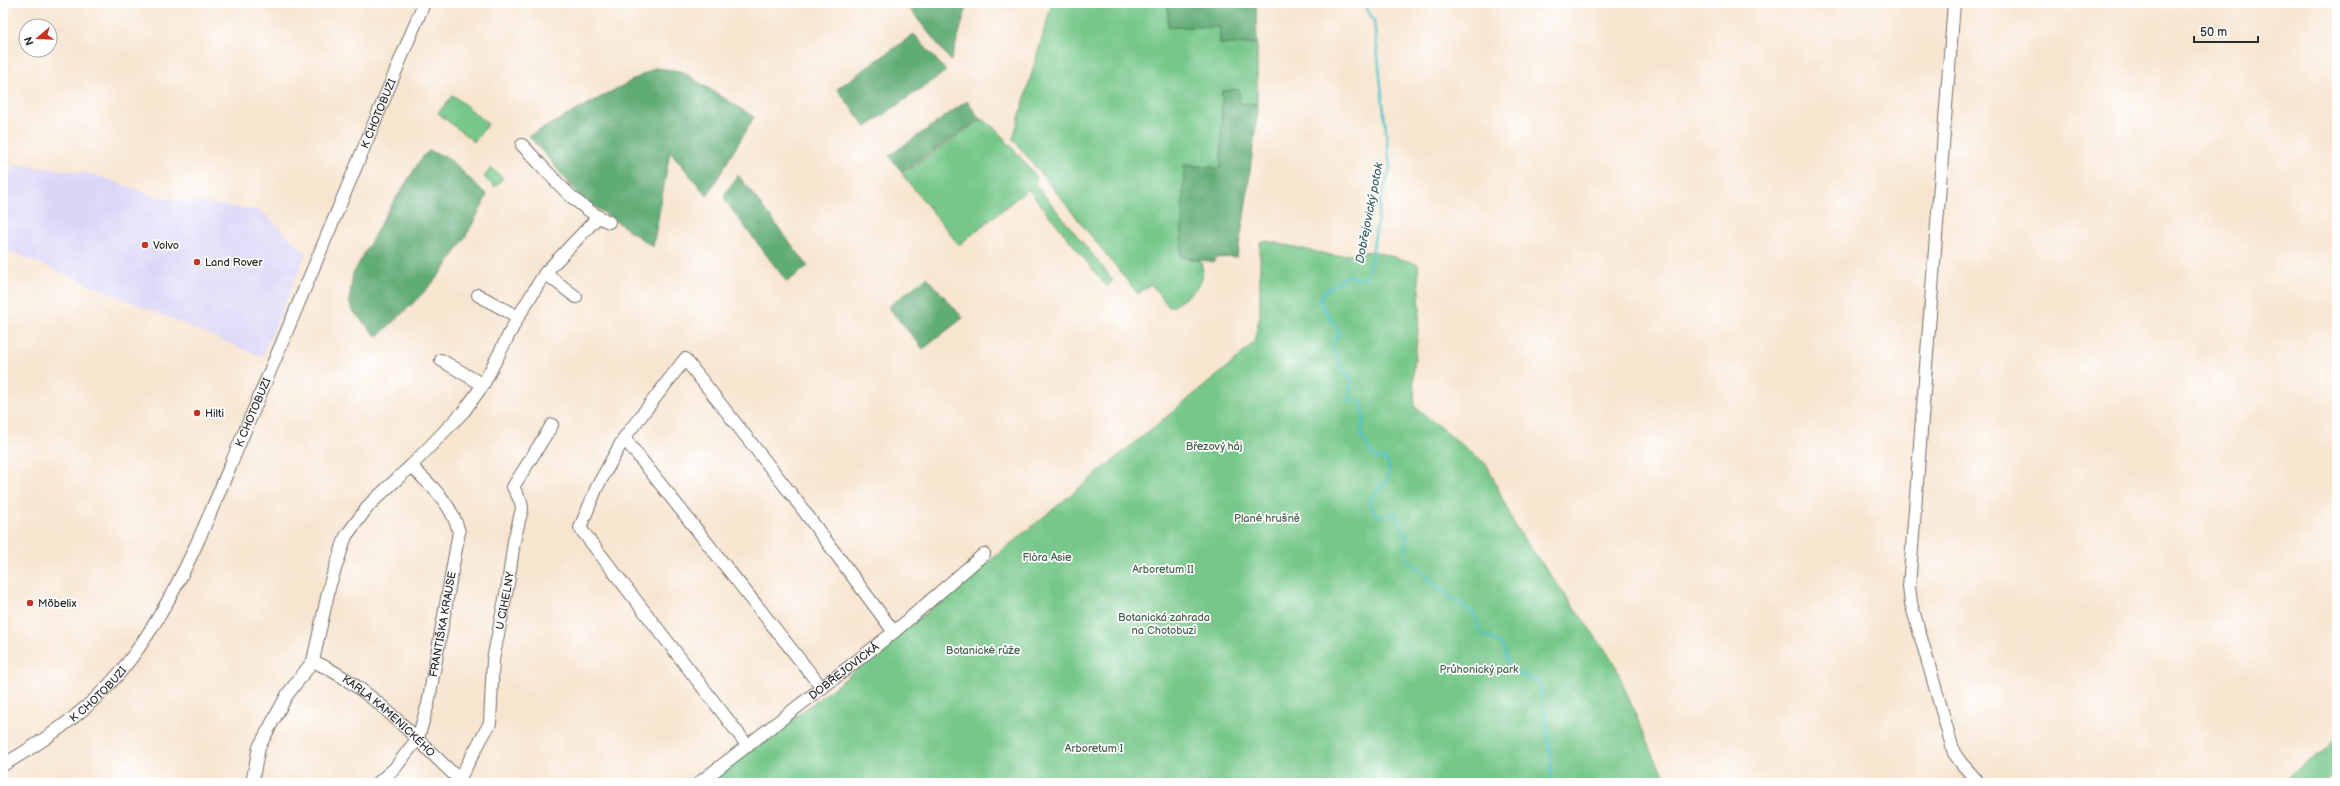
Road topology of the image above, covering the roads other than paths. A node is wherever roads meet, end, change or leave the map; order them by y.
1 (424, 3) edge
2 (1954, 3) edge
3 (522, 145) dead end
4 (598, 217) junction
5 (610, 222) dead end
6 (544, 273) junction
7 (478, 295) dead end
8 (576, 296) dead end
9 (518, 317) junction
10 (441, 360) dead end
11 (484, 385) junction
12 (552, 426) dead end
13 (624, 438) junction
14 (411, 466) junction
15 (984, 554) dead end
16 (894, 632) junction
17 (312, 661) junction
18 (822, 688) junction
19 (418, 738) junction
20 (748, 746) junction
21 (3, 765) edge
22 (460, 782) edge
23 (252, 783) edge
24 (378, 783) edge
25 (699, 783) edge
26 (1978, 783) edge

1 - 21 street, K CHOTOBUZI
2 - 26 street
3 - 4 street
4 - 5 street
4 - 6 street
6 - 8 street
6 - 9 street
7 - 9 street
9 - 11 street
10 - 11 street
11 - 14 street
12 - 22 street, U CIHELNY
13 - 16 street
13 - 18 street
13 - 20 street
14 - 17 street
14 - 19 street, FRANTIŠKA KRAUSE
15 - 16 street, DOBŘEJOVICKÁ
16 - 18 street, DOBŘEJOVICKÁ
17 - 19 street, KARLA KAMENICKÉHO
17 - 23 street
18 - 20 street, DOBŘEJOVICKÁ
19 - 22 street, KARLA KAMENICKÉHO
19 - 24 street, FRANTIŠKA KRAUSE
20 - 25 street, DOBŘEJOVICKÁ

